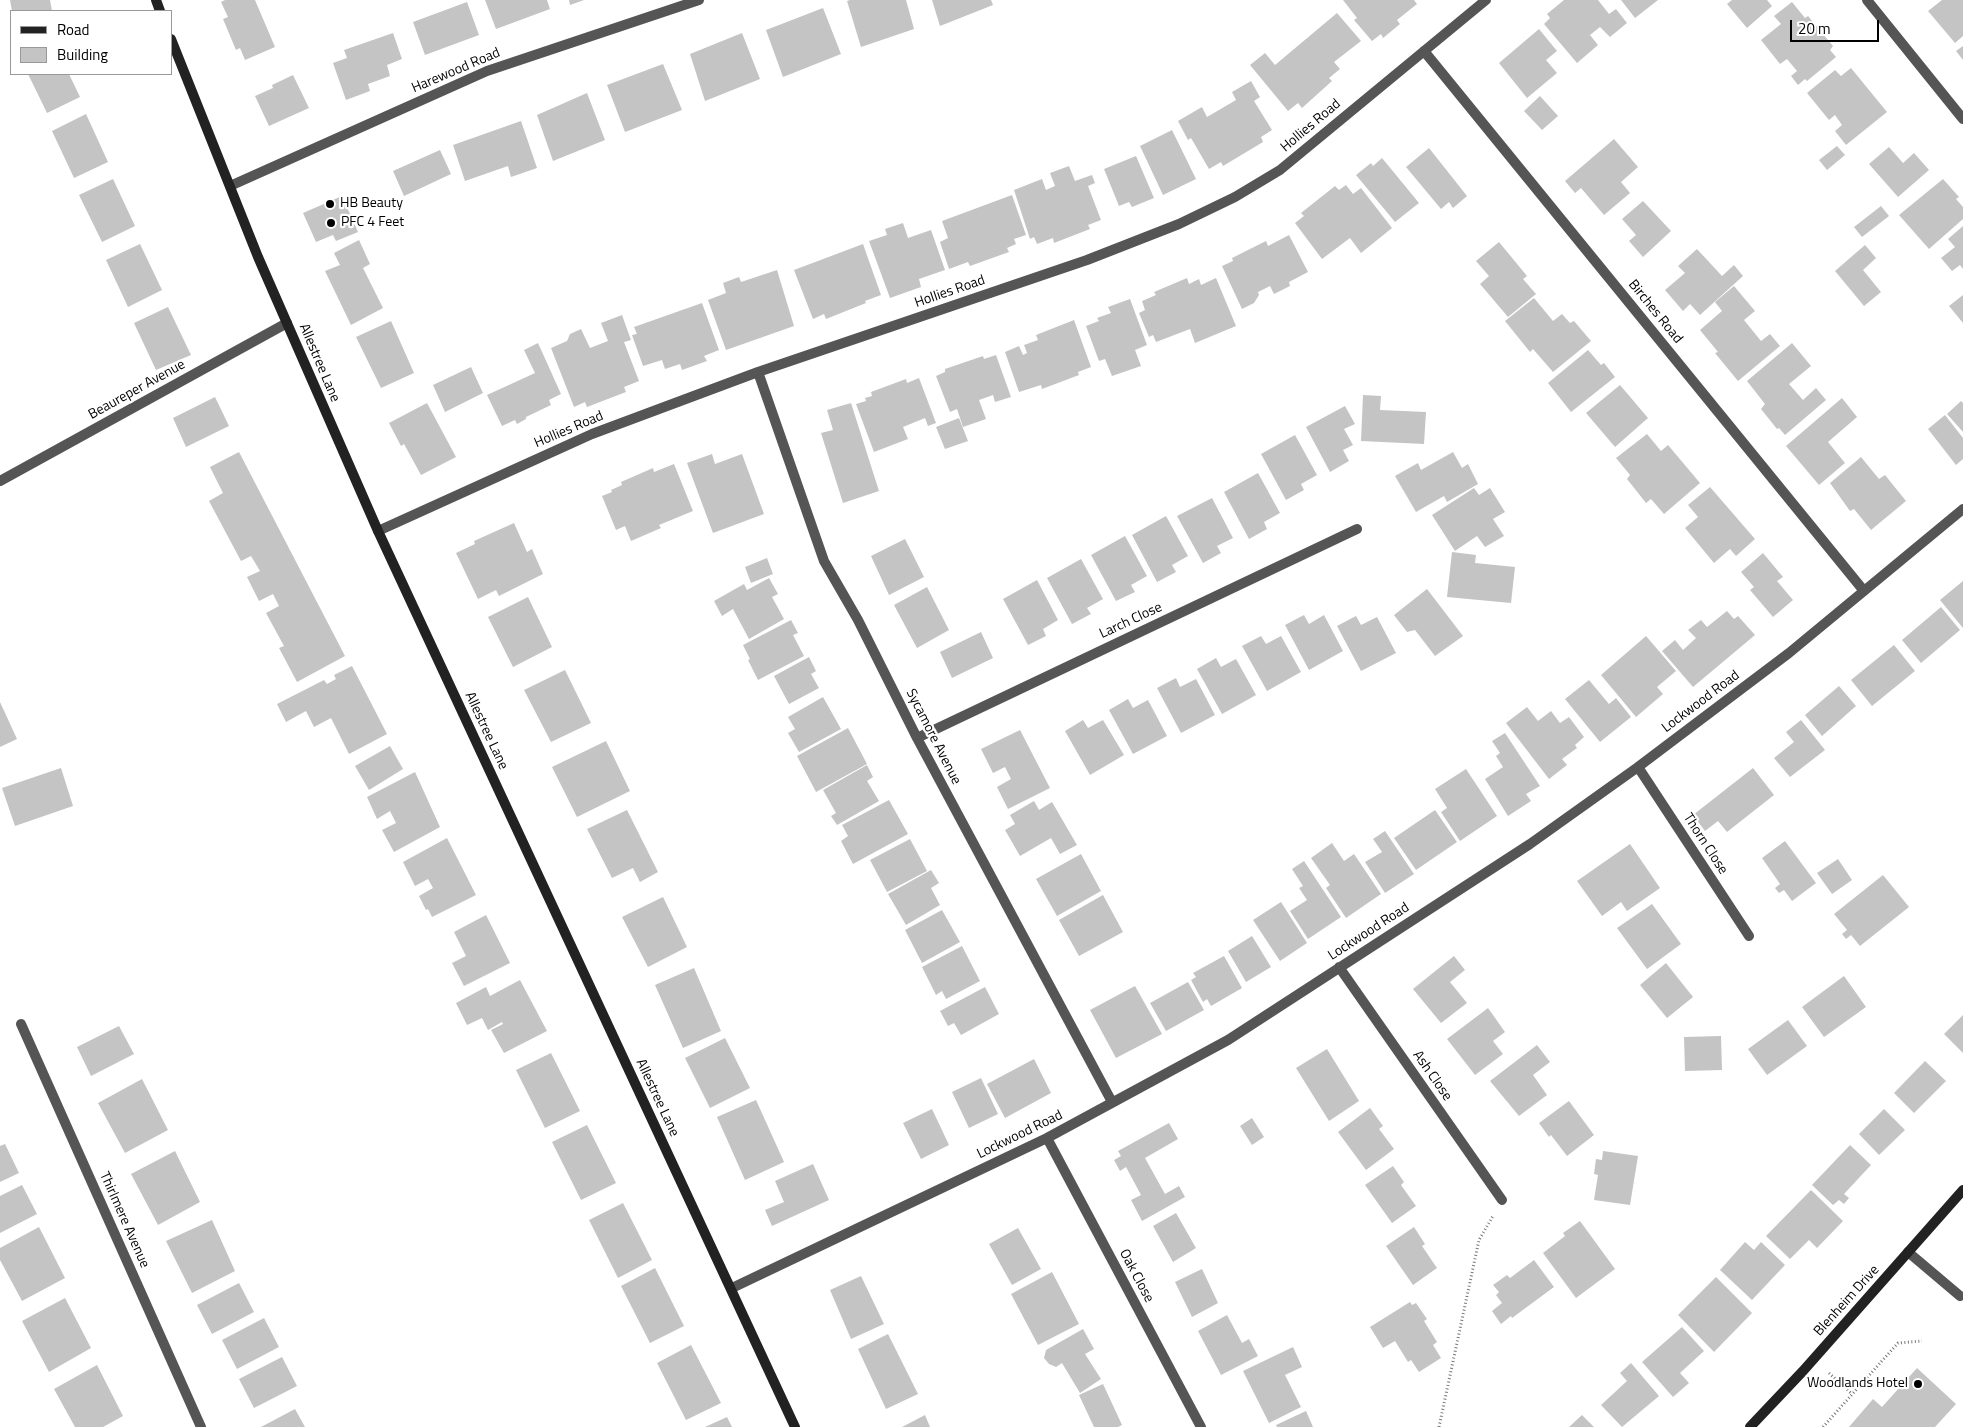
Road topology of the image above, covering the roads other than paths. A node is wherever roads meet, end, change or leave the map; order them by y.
1 (699, 0) edge
2 (1486, 0) edge
3 (1867, 0) edge
4 (172, 41) edge
5 (1424, 51) junction
6 (1963, 119) edge
7 (230, 186) junction
8 (287, 323) junction
9 (758, 372) junction
10 (0, 480) edge
11 (1963, 509) edge
12 (1357, 529) dead end
13 (378, 531) junction
14 (1864, 591) junction
15 (916, 738) junction
16 (1638, 767) junction
17 (1749, 936) dead end
18 (1339, 968) junction
19 (21, 1024) dead end
20 (1112, 1102) junction
21 (1047, 1138) junction
22 (1963, 1190) edge
23 (1502, 1200) road end
24 (1908, 1252) junction
25 (732, 1288) junction
26 (1960, 1296) dead end
27 (201, 1427) edge
28 (795, 1427) edge
29 (1202, 1427) edge
30 (1750, 1427) edge

1 - 7 street, Harewood Road
2 - 5 street, Hollies Road
3 - 6 street
4 - 7 street, Allestree Lane
5 - 9 street, Hollies Road
5 - 14 street, Birches Road
7 - 8 street, Allestree Lane
8 - 10 street, Beaureper Avenue
8 - 13 street, Allestree Lane
9 - 13 street, Hollies Road
9 - 15 street, Sycamore Avenue
11 - 14 street, Lockwood Road
12 - 15 street, Larch Close
13 - 25 street, Allestree Lane
14 - 16 street, Lockwood Road
15 - 20 street, Sycamore Avenue
16 - 17 street, Thorn Close
16 - 18 street, Lockwood Road
18 - 20 street, Lockwood Road
18 - 23 street, Ash Close
19 - 27 street, Thirlmere Avenue
20 - 21 street, Lockwood Road
21 - 25 street, Lockwood Road
21 - 29 street, Oak Close
22 - 24 street, Blenheim Drive
24 - 26 street
24 - 30 street, Blenheim Drive
25 - 28 street, Allestree Lane

